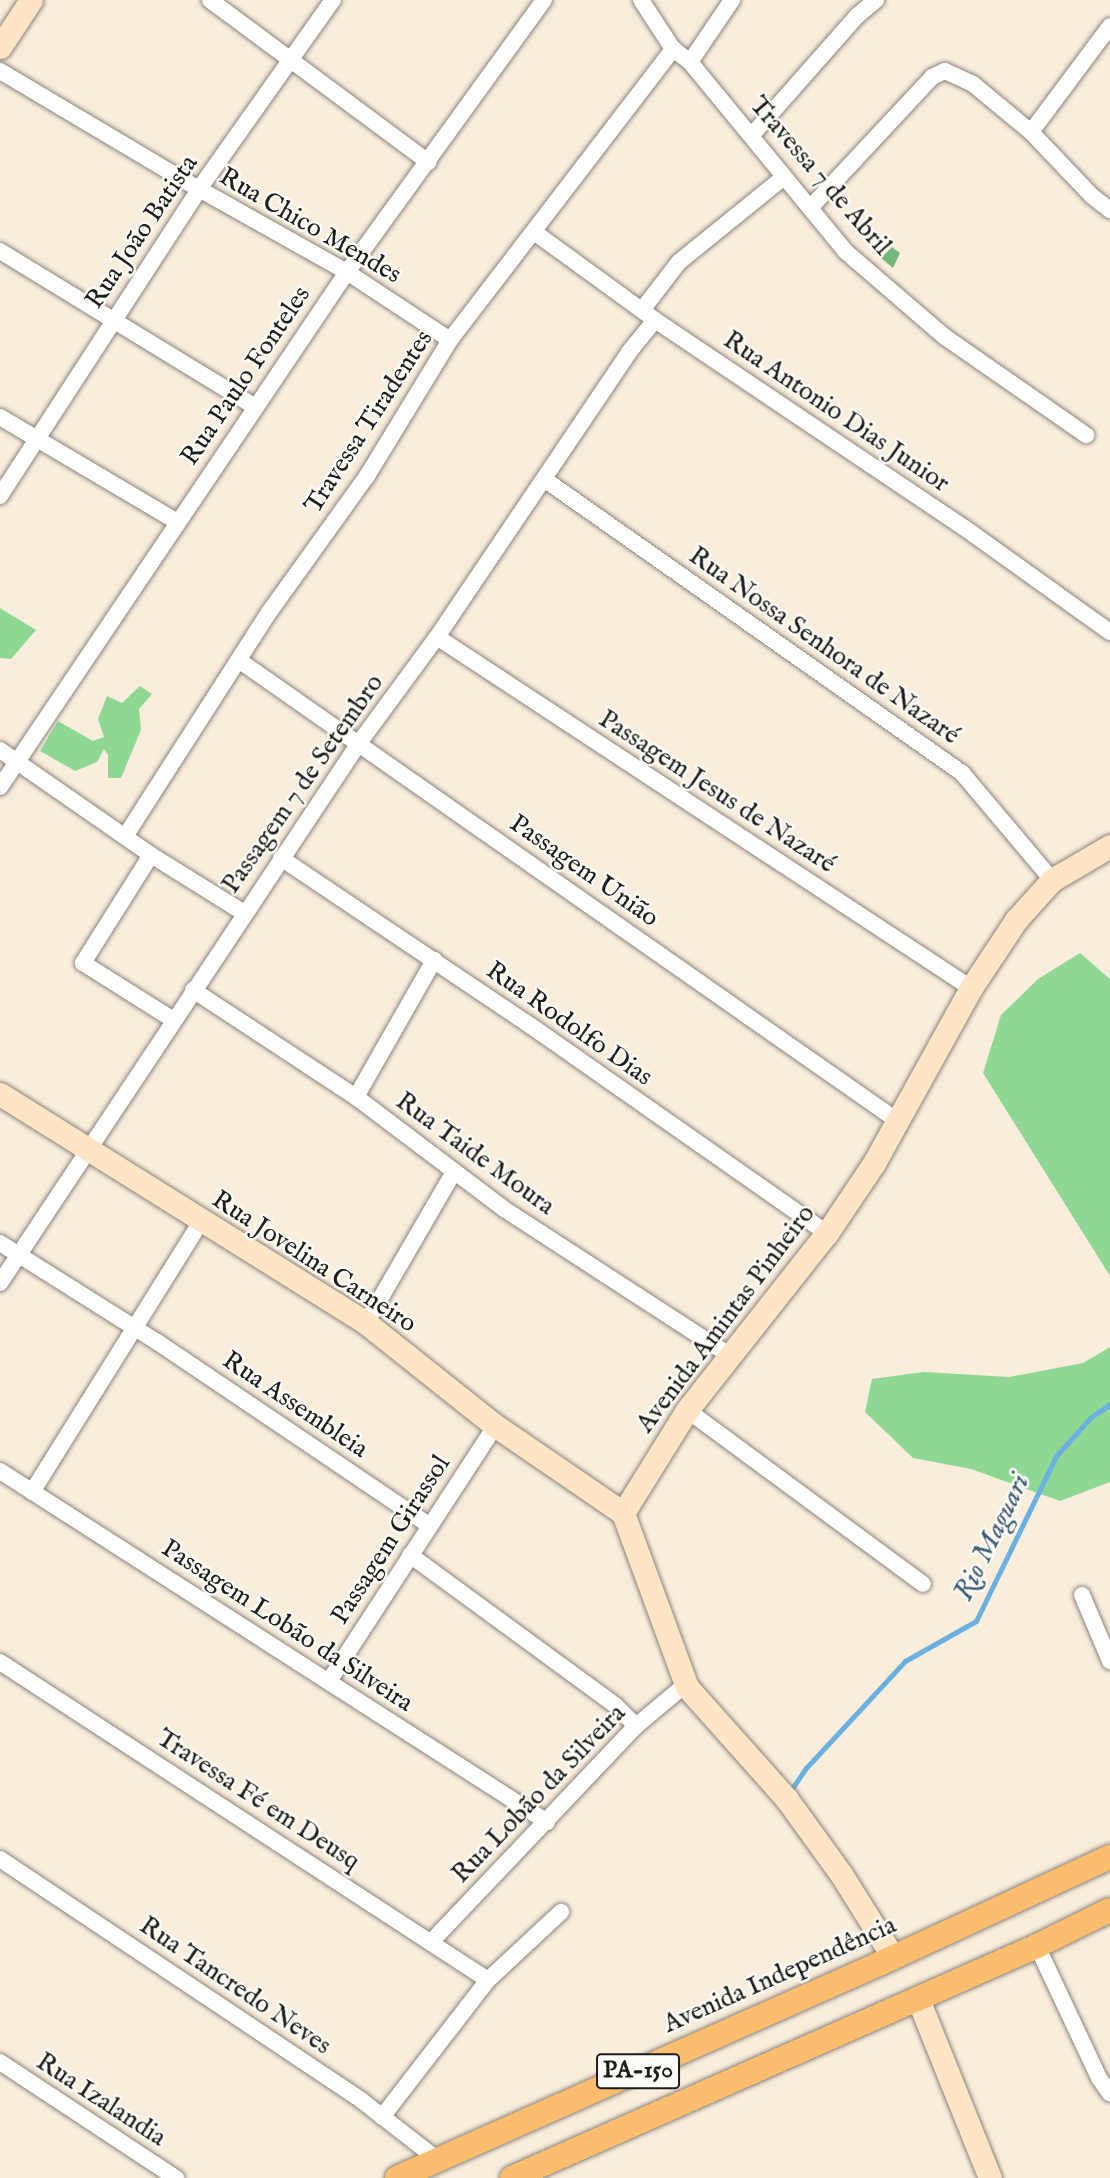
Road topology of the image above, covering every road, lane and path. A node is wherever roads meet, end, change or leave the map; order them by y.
1 (31, 0) edge
2 (210, 0) edge
3 (333, 0) edge
4 (544, 0) edge
5 (641, 0) edge
6 (732, 0) edge
7 (876, 0) edge
8 (1110, 26) edge
9 (0, 47) edge
10 (673, 49) junction
11 (292, 60) junction
12 (690, 62) junction
13 (0, 71) edge
14 (1031, 132) junction
15 (752, 135) junction
16 (428, 162) junction
17 (784, 177) junction
18 (199, 189) junction
19 (810, 208) junction
20 (1110, 209) edge
21 (534, 232) junction
22 (0, 251) edge
23 (347, 272) junction
24 (649, 315) junction
25 (114, 318) junction
26 (450, 340) junction
27 (256, 407) junction
28 (0, 417) edge
29 (1086, 435) dead end
30 (37, 439) junction
31 (544, 479) junction
32 (0, 496) edge
33 (176, 522) junction
34 (1110, 632) edge
35 (437, 637) junction
36 (240, 660) junction
37 (359, 743) junction
38 (0, 750) edge
39 (17, 761) junction
40 (0, 787) edge
41 (126, 835) junction
42 (1110, 846) edge
43 (151, 855) junction
44 (281, 858) junction
45 (1052, 880) junction
46 (244, 913) junction
47 (434, 960) junction
48 (971, 988) junction
49 (193, 990) junction
50 (172, 1019) junction
51 (0, 1094) edge
52 (356, 1097) junction
53 (899, 1122) junction
54 (87, 1150) junction
55 (454, 1172) junction
56 (201, 1222) junction
57 (827, 1233) junction
58 (0, 1243) edge
59 (18, 1254) junction
60 (0, 1283) edge
61 (366, 1323) junction
62 (132, 1327) junction
63 (729, 1355) junction
64 (687, 1410) junction
65 (495, 1426) junction
66 (0, 1471) edge
67 (32, 1492) junction
68 (623, 1513) junction
69 (429, 1525) junction
70 (410, 1555) junction
71 (922, 1584) dead end
72 (1082, 1595) dead end
73 (1110, 1661) edge
74 (0, 1662) edge
75 (329, 1681) junction
76 (686, 1684) junction
77 (636, 1726) junction
78 (547, 1822) junction
79 (1110, 1857) edge
80 (0, 1859) edge
81 (1110, 1910) edge
82 (561, 1912) dead end
83 (431, 1942) junction
84 (1037, 1946) junction
85 (893, 1957) junction
86 (488, 1980) junction
87 (918, 1999) junction
88 (0, 2062) edge
89 (1110, 2062) edge
90 (1099, 2078) junction
91 (1110, 2094) edge
92 (382, 2118) junction
93 (438, 2160) junction
94 (546, 2171) edge
95 (176, 2178) edge
96 (397, 2178) edge
97 (512, 2178) edge
98 (990, 2178) edge

1 - 9 street
2 - 11 street
3 - 11 street, Rua João Batista
4 - 16 street, Rua Paulo Fonteles
5 - 10 street, Travessa 7 de Abril
6 - 12 street
7 - 15 street
8 - 14 street
10 - 12 street, Travessa 7 de Abril
10 - 21 street, Travessa Tiradentes
11 - 16 street
11 - 18 street, Rua João Batista
12 - 15 street, Travessa 7 de Abril
13 - 18 street, Rua Chico Mendes
14 - 19 street
14 - 20 street
15 - 17 street, Travessa 7 de Abril
16 - 23 street, Rua Paulo Fonteles
17 - 19 street, Travessa 7 de Abril
17 - 24 street, Passagem 7 de Setembro
18 - 23 street, Rua Chico Mendes
18 - 25 street, Rua João Batista
19 - 29 street, Travessa 7 de Abril
21 - 24 street, Rua Antonio Dias Junior
21 - 26 street, Travessa Tiradentes
22 - 25 street
23 - 26 street, Rua Chico Mendes
23 - 27 street, Rua Paulo Fonteles
24 - 31 street, Passagem 7 de Setembro
24 - 34 street, Rua Antonio Dias Junior
25 - 27 street
25 - 30 street, Rua João Batista
26 - 36 street, Travessa Tiradentes
27 - 33 street, Rua Paulo Fonteles
28 - 30 street
30 - 32 street, Rua João Batista
30 - 33 street
31 - 35 street, Passagem 7 de Setembro
31 - 45 street, Rua Nossa Senhora de Nazaré
33 - 39 street, Rua Paulo Fonteles
35 - 37 street, Passagem 7 de Setembro
35 - 48 street, Passagem Jesus de Nazaré
36 - 37 street, Passagem União
36 - 41 street, Travessa Tiradentes
37 - 44 street, Passagem 7 de Setembro
37 - 53 street, Passagem União
38 - 39 street
39 - 40 street, Rua Paulo Fonteles
39 - 41 street
41 - 43 street
42 - 45 street, Avenida Amintas Pinheiro
43 - 46 street
43 - 50 street
44 - 46 street, Passagem 7 de Setembro
44 - 47 street, Rua Rodolfo Dias
45 - 48 street, Avenida Amintas Pinheiro
46 - 49 street, Passagem 7 de Setembro
47 - 52 street
47 - 57 street, Rua Rodolfo Dias
48 - 53 street, Avenida Amintas Pinheiro
49 - 50 street, Passagem 7 de Setembro
49 - 52 street, Rua Taide Moura
50 - 54 street, Passagem 7 de Setembro
51 - 54 street, Rua Jovelina Carneiro
52 - 55 street, Rua Taide Moura
53 - 57 street, Avenida Amintas Pinheiro
54 - 56 street, Rua Jovelina Carneiro
54 - 59 street, Passagem 7 de Setembro
55 - 61 street
55 - 63 street, Rua Taide Moura
56 - 61 street, Rua Jovelina Carneiro
56 - 62 street
57 - 63 street, Avenida Amintas Pinheiro
58 - 59 street, Rua Assembleia
59 - 60 street, Passagem 7 de Setembro
59 - 62 street, Rua Assembleia
61 - 65 street, Rua Jovelina Carneiro
62 - 67 street
62 - 69 street, Rua Assembleia
63 - 64 street, Avenida Amintas Pinheiro
64 - 68 street, Avenida Amintas Pinheiro
64 - 71 street
65 - 68 street, Rua Jovelina Carneiro
65 - 69 street, Passagem Girassol
66 - 67 street, Passagem Lobão da Silveira
67 - 75 street, Passagem Lobão da Silveira
68 - 76 street
69 - 70 street, Passagem Girassol
70 - 75 street, Passagem Girassol
70 - 77 street
72 - 73 street
74 - 83 street, Travessa Fé em Deusq
75 - 78 street, Passagem Lobão da Silveira
76 - 77 street, Rua Lobão da Silveira
76 - 85 street
77 - 78 street, Rua Lobão da Silveira
78 - 83 street, Rua Lobão da Silveira
79 - 85 main road, Avenida Independência / PA-150
80 - 92 street, Rua Tancredo Neves
81 - 84 main road, PA-150
82 - 86 street
83 - 86 street, Travessa Fé em Deusq
84 - 87 main road, PA-150
84 - 90 street
85 - 93 main road, Avenida Independência / PA-150
86 - 92 street
87 - 94 main road, PA-150
87 - 98 street
88 - 95 street, Rua Izalandia
89 - 90 street
90 - 91 street
92 - 93 street, Rua Tancredo Neves
93 - 96 main road, Avenida Independência / PA-150
94 - 97 main road, PA-150

